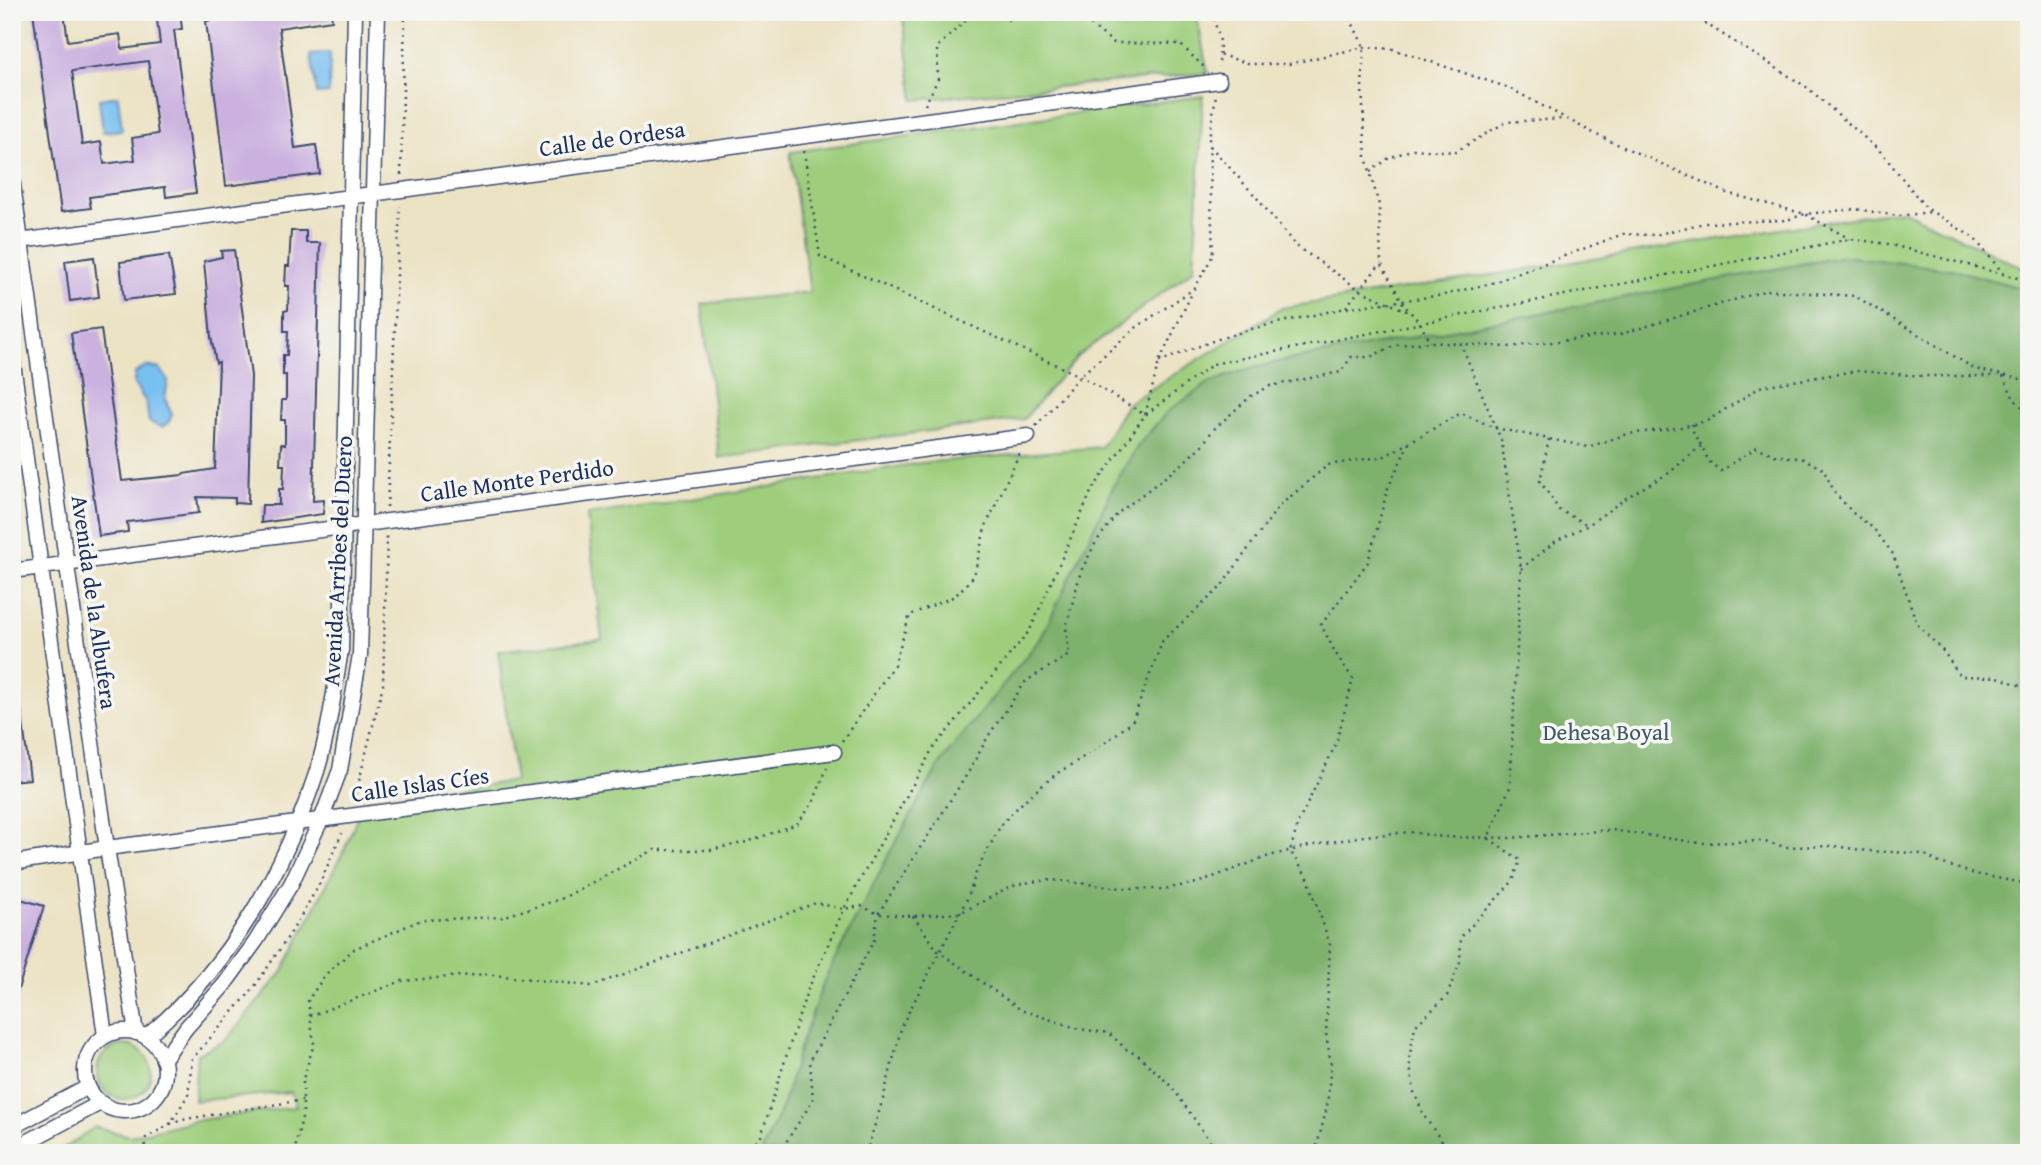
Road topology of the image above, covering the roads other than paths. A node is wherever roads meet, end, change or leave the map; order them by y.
1 (355, 12) edge
2 (378, 12) edge
3 (1219, 80) road end
4 (12, 178) edge
5 (373, 193) junction
6 (351, 196) junction
7 (17, 241) edge
8 (12, 356) edge
9 (1028, 436) road end
10 (364, 524) junction
11 (343, 526) junction
12 (67, 564) junction
13 (40, 567) junction
14 (12, 571) edge
15 (834, 752) road end
16 (321, 820) junction
17 (297, 824) junction
18 (107, 848) junction
19 (79, 853) junction
20 (12, 863) edge
21 (141, 1035) junction
22 (105, 1036) junction
23 (163, 1060) junction
24 (88, 1087) junction
25 (100, 1103) junction
26 (12, 1127) edge
27 (12, 1150) edge

1 - 6 street, Avenida Arribes del Duero
2 - 5 street, Avenida Arribes del Duero
3 - 5 street, Calle de Ordesa
4 - 7 street, Avenida de la Albufera
5 - 6 street, Calle de Ordesa
5 - 10 street, Avenida Arribes del Duero
6 - 7 street, Calle de Ordesa
6 - 11 street, Avenida Arribes del Duero
7 - 12 street, Avenida de la Albufera
8 - 13 street
9 - 10 street, Calle Monte Perdido
10 - 11 street, Calle Monte Perdido
10 - 16 street, Avenida Arribes del Duero
11 - 12 street, Calle Monte Perdido
11 - 17 street, Avenida Arribes del Duero
12 - 13 street, Calle Monte Perdido
12 - 18 street, Avenida de la Albufera
13 - 14 street, Calle Monte Perdido
13 - 19 street
15 - 16 street, Calle Islas Cíes
16 - 17 street, Calle Islas Cíes
16 - 23 street, Avenida Arribes del Duero
17 - 18 street, Calle Islas Cíes
17 - 21 street, Avenida Arribes del Duero
18 - 19 street, Calle Islas Cíes
18 - 21 street, Avenida de la Albufera
19 - 20 street, Calle Islas Cíes
19 - 22 street
21 - 22 street
21 - 23 street
22 - 24 street
23 - 25 street
24 - 25 street
24 - 26 street
25 - 27 street

